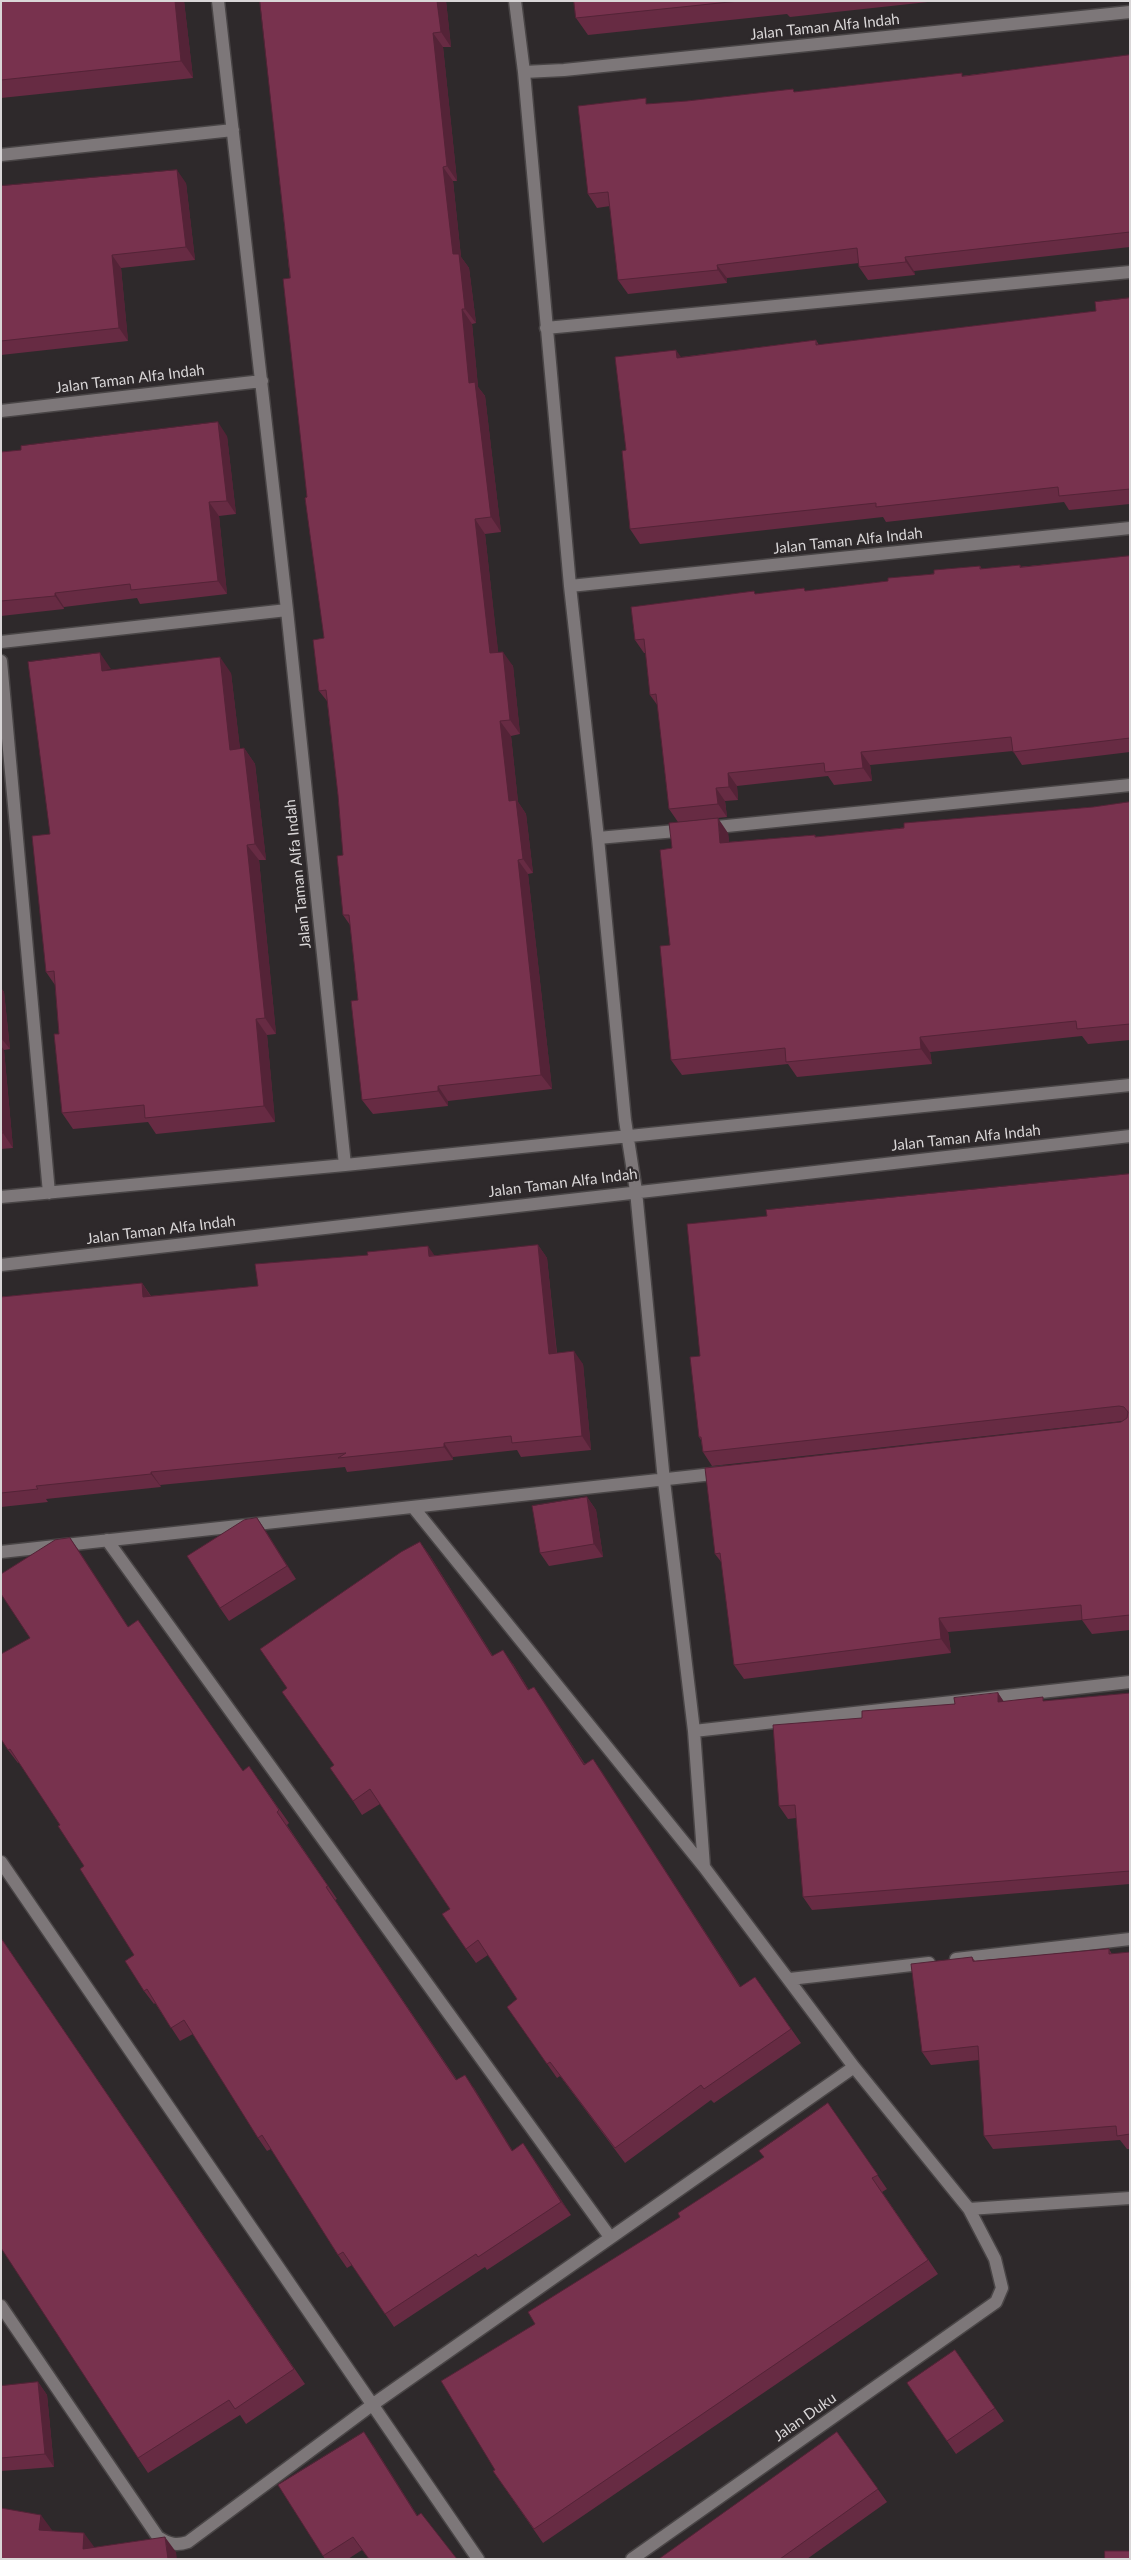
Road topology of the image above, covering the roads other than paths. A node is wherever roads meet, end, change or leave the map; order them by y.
1 (218, 1) edge
2 (515, 1) edge
3 (1130, 12) edge
4 (524, 72) junction
5 (233, 130) junction
6 (1, 155) edge
7 (1130, 272) edge
8 (546, 328) junction
9 (262, 381) junction
10 (1, 411) edge
11 (1130, 528) edge
12 (570, 586) junction
13 (287, 610) junction
14 (1, 642) edge
15 (1, 660) edge
16 (1130, 785) edge
17 (598, 838) junction
18 (1130, 1085) edge
19 (1130, 1136) edge
20 (621, 1138) junction
21 (345, 1166) junction
22 (636, 1191) junction
23 (49, 1193) junction
24 (1, 1197) edge
25 (1, 1265) edge
26 (738, 1472) edge
27 (664, 1481) junction
28 (413, 1507) junction
29 (107, 1540) junction
30 (1, 1552) edge
31 (1130, 1682) edge
32 (694, 1731) junction
33 (1, 1862) edge
34 (704, 1867) junction
35 (1130, 1940) edge
36 (790, 1979) junction
37 (854, 2066) junction
38 (1130, 2198) edge
39 (970, 2210) junction
40 (610, 2237) junction
41 (1, 2306) edge
42 (372, 2405) junction
43 (478, 2559) edge
44 (632, 2559) edge

1 - 5 street, Jalan Taman Alfa Indah
2 - 4 street
3 - 4 street, Jalan Taman Alfa Indah
4 - 8 street
5 - 6 street
5 - 9 street, Jalan Taman Alfa Indah
7 - 8 street
8 - 12 street
9 - 10 street, Jalan Taman Alfa Indah
9 - 13 street, Jalan Taman Alfa Indah
11 - 12 street, Jalan Taman Alfa Indah
12 - 17 street
13 - 14 street
13 - 21 street, Jalan Taman Alfa Indah
15 - 23 street
16 - 17 street
17 - 20 street
18 - 20 street
19 - 22 street, Jalan Taman Alfa Indah
20 - 21 street
20 - 22 street
21 - 23 street
22 - 25 street, Jalan Taman Alfa Indah
22 - 27 street
23 - 24 street
26 - 27 street
27 - 28 street
27 - 32 street
28 - 29 street
28 - 34 street
29 - 30 street
29 - 40 street
31 - 32 street
32 - 34 street
33 - 42 street
34 - 36 street
35 - 36 street
36 - 37 street
37 - 39 street
37 - 40 street
38 - 39 street
39 - 44 street, Jalan Duku
40 - 42 street
41 - 42 street
42 - 43 street

